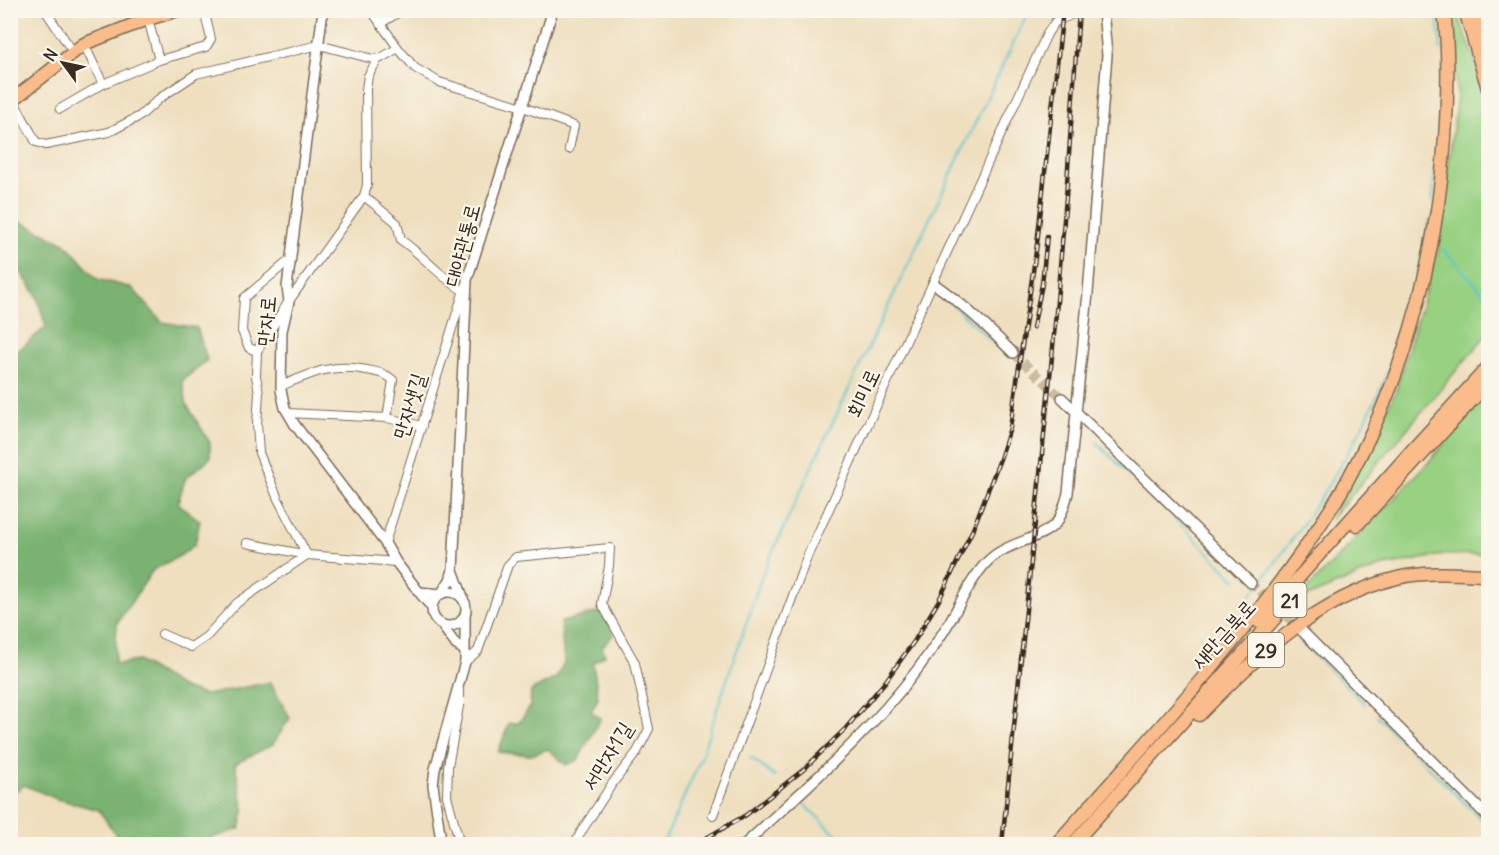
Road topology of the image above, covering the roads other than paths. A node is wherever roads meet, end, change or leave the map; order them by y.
1 (45, 10) edge
2 (178, 10) edge
3 (204, 10) edge
4 (323, 10) edge
5 (371, 10) edge
6 (402, 10) edge
7 (553, 10) edge
8 (1082, 10) edge
9 (1103, 10) edge
10 (1444, 10) edge
11 (1465, 10) edge
12 (1475, 10) edge
13 (148, 19) junction
14 (380, 24) junction
15 (84, 44) junction
16 (319, 45) junction
17 (398, 48) junction
18 (73, 52) junction
19 (378, 58) junction
20 (159, 60) junction
21 (1488, 60) edge
22 (103, 84) junction
23 (1488, 88) edge
24 (12, 100) edge
25 (523, 108) junction
26 (60, 109) dead end
27 (569, 149) dead end
28 (364, 196) junction
29 (291, 260) junction
30 (467, 280) junction
31 (933, 283) junction
32 (464, 291) junction
33 (289, 301) junction
34 (257, 351) junction
35 (1014, 353) tunnel mouth
36 (1488, 357) edge
37 (1488, 368) edge
38 (1488, 383) edge
39 (281, 386) junction
40 (1062, 398) tunnel mouth
41 (288, 412) junction
42 (1076, 413) junction
43 (387, 418) junction
44 (422, 426) junction
45 (1415, 447) junction
46 (247, 543) dead end
47 (385, 543) junction
48 (307, 555) junction
49 (396, 562) junction
50 (453, 570) junction
51 (1488, 570) edge
52 (1434, 573) junction
53 (1488, 575) edge
54 (1251, 583) tunnel mouth
55 (419, 592) junction
56 (441, 594) junction
57 (464, 599) junction
58 (432, 608) junction
59 (465, 616) junction
60 (441, 624) junction
61 (1302, 631) tunnel mouth
62 (162, 634) dead end
63 (464, 650) junction
64 (465, 662) junction
65 (459, 687) junction
66 (713, 815) dead end
67 (1090, 816) junction
68 (1488, 816) edge
69 (442, 843) edge
70 (460, 844) edge
71 (574, 844) edge
72 (745, 844) edge
73 (1056, 844) edge
74 (1073, 844) edge

1 - 18 street
2 - 13 main road
3 - 20 street
4 - 16 street, 만자로
5 - 14 street
6 - 14 street
7 - 25 street, 대야관통로
8 - 31 street, 회미로
9 - 42 street
10 - 67 main road
11 - 23 main road
12 - 21 main road
13 - 15 main road
13 - 20 street
14 - 17 street
15 - 18 main road
15 - 22 street
16 - 19 street
16 - 24 street
16 - 29 street, 만자로
17 - 19 street
17 - 25 street
18 - 24 main road
19 - 28 street
20 - 22 street
22 - 26 street
25 - 27 street
25 - 30 street, 대야관통로
28 - 32 street
28 - 33 street
29 - 33 street, 만자로
29 - 34 street
30 - 32 street, 만자샛길
30 - 50 street, 대야관통로
31 - 35 street
31 - 66 street, 회미로
32 - 44 street, 만자샛길
33 - 34 street
33 - 39 street, 만자로
34 - 48 street
36 - 45 main road
37 - 45 main road, 새만금북로 / 21
38 - 67 main road, 새만금북로 / 21
39 - 41 street, 만자로
39 - 43 street
40 - 42 street
41 - 43 street
41 - 47 street, 만자로
42 - 54 street
42 - 72 street
43 - 44 street
44 - 47 street, 만자샛길
45 - 67 main road, 새만금북로 / 21
46 - 48 street
47 - 49 street, 만자로
48 - 49 street
48 - 62 street
49 - 55 street, 만자로
50 - 56 street
50 - 57 street
51 - 52 main road
52 - 53 main road, 29
52 - 67 main road, 29
55 - 56 street
55 - 58 street, 만자로
56 - 57 street
56 - 58 street
57 - 59 street
58 - 60 street
59 - 60 street
59 - 63 street
60 - 63 street
61 - 68 street
63 - 64 street
64 - 65 street
64 - 71 street, 서만자1길
65 - 69 street
65 - 70 street
67 - 73 main road, 새만금북로 / 21
67 - 74 main road, 새만금북로 / 21

